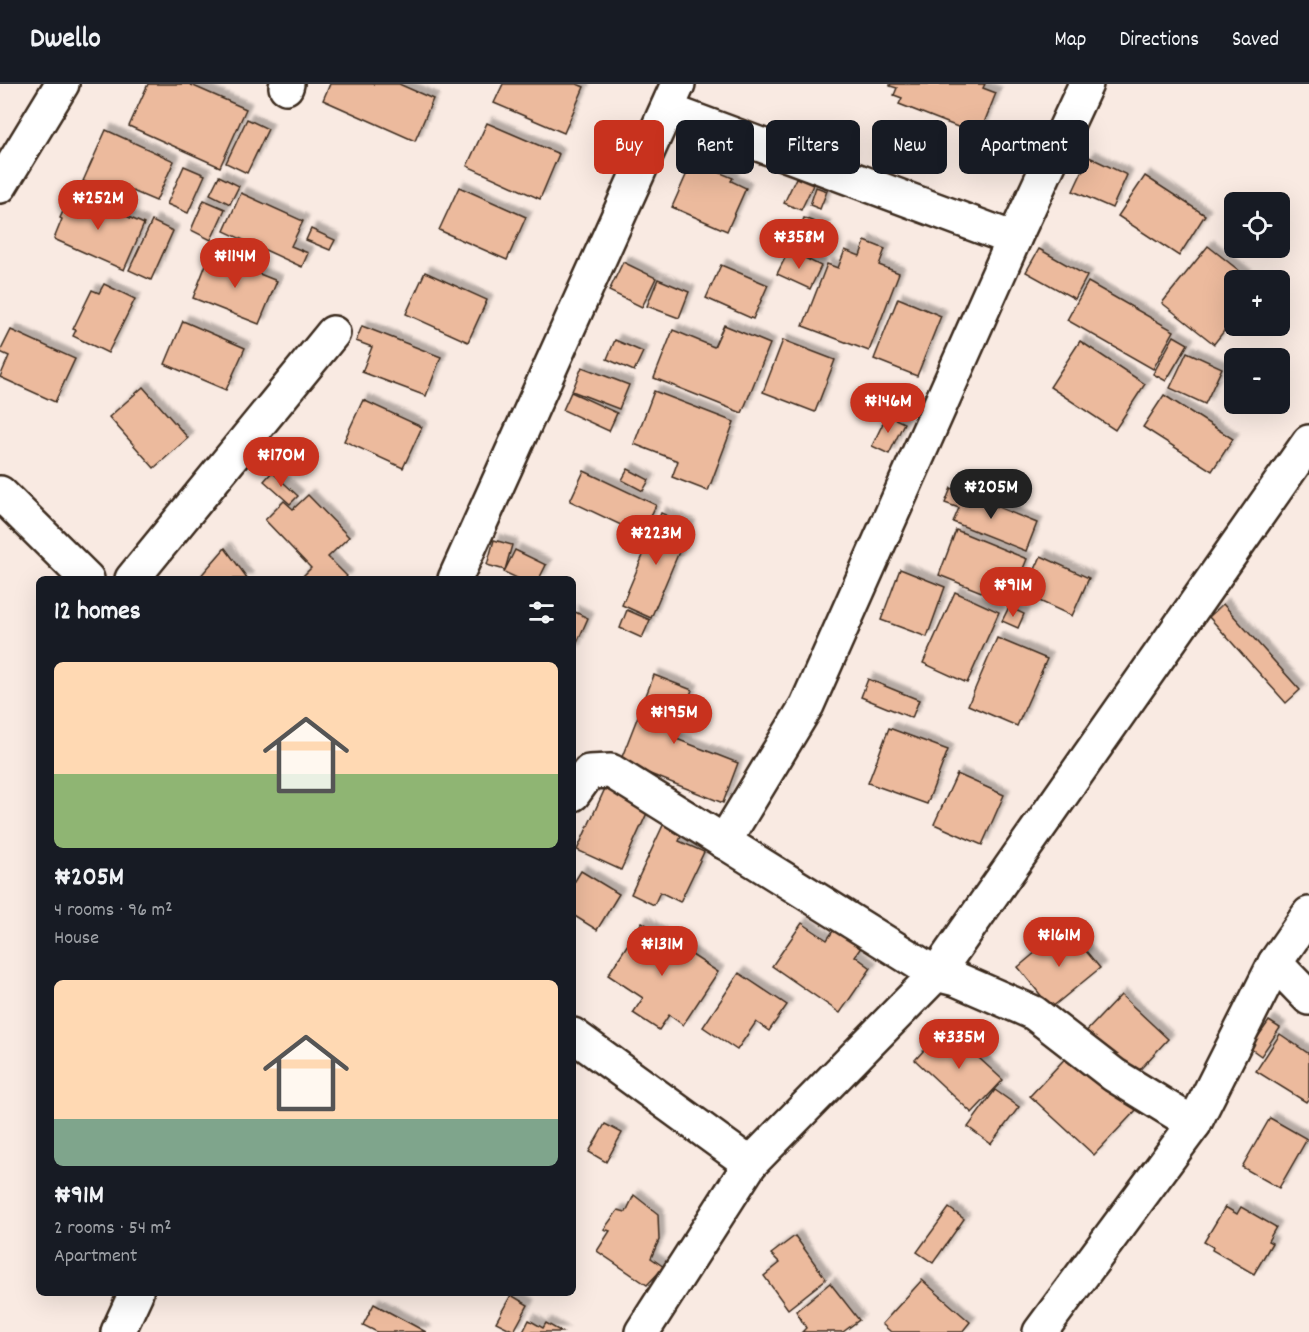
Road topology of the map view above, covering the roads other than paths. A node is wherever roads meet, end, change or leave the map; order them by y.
1 (62, 84) edge
2 (1086, 84) edge
3 (673, 97) edge
4 (0, 186) edge
5 (1014, 239) junction
6 (333, 333) dead end
7 (1309, 442) edge
8 (0, 494) edge
9 (84, 576) edge
10 (134, 576) edge
11 (456, 576) edge
12 (576, 790) edge
13 (724, 842) junction
14 (1309, 914) edge
15 (1275, 963) junction
16 (936, 974) junction
17 (1309, 998) edge
18 (576, 1037) edge
19 (1194, 1124) junction
20 (750, 1164) junction
21 (135, 1296) edge
22 (118, 1332) edge
23 (642, 1332) edge
24 (1040, 1332) edge

1 - 4 street
2 - 5 street
3 - 5 street
3 - 11 street
5 - 13 street
6 - 10 street
7 - 16 street
8 - 9 street
12 - 13 street
13 - 16 street
14 - 15 street
15 - 17 street
15 - 19 street
16 - 19 street
16 - 20 street
18 - 20 street
19 - 24 street
20 - 23 street
21 - 22 street

